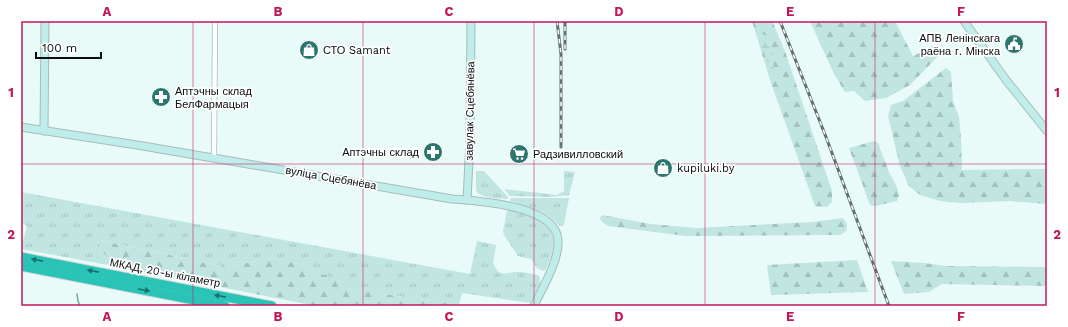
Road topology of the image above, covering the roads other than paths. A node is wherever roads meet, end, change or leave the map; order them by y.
1 (45, 21) edge
2 (215, 21) edge
3 (471, 21) edge
4 (964, 21) edge
5 (21, 127) edge
6 (1047, 130) edge
7 (44, 131) junction
8 (214, 158) junction
9 (467, 200) junction
10 (21, 257) edge
11 (21, 266) edge
12 (52, 268) junction
13 (225, 306) edge
14 (272, 306) edge
15 (534, 306) edge

1 - 7 street
2 - 8 street
3 - 9 street, завулак Сцебянёва
4 - 6 street
5 - 7 street, вуліца Сцебянёва
7 - 8 street, вуліца Сцебянёва
8 - 9 street, вуліца Сцебянёва
9 - 15 street, вуліца Сцебянёва
12 -> 10 highway
11 - 12 highway
12 -> 13 highway, МКАД, 20-ы кіламетр
14 -> 12 highway, МКАД, 20-ы кіламетр

